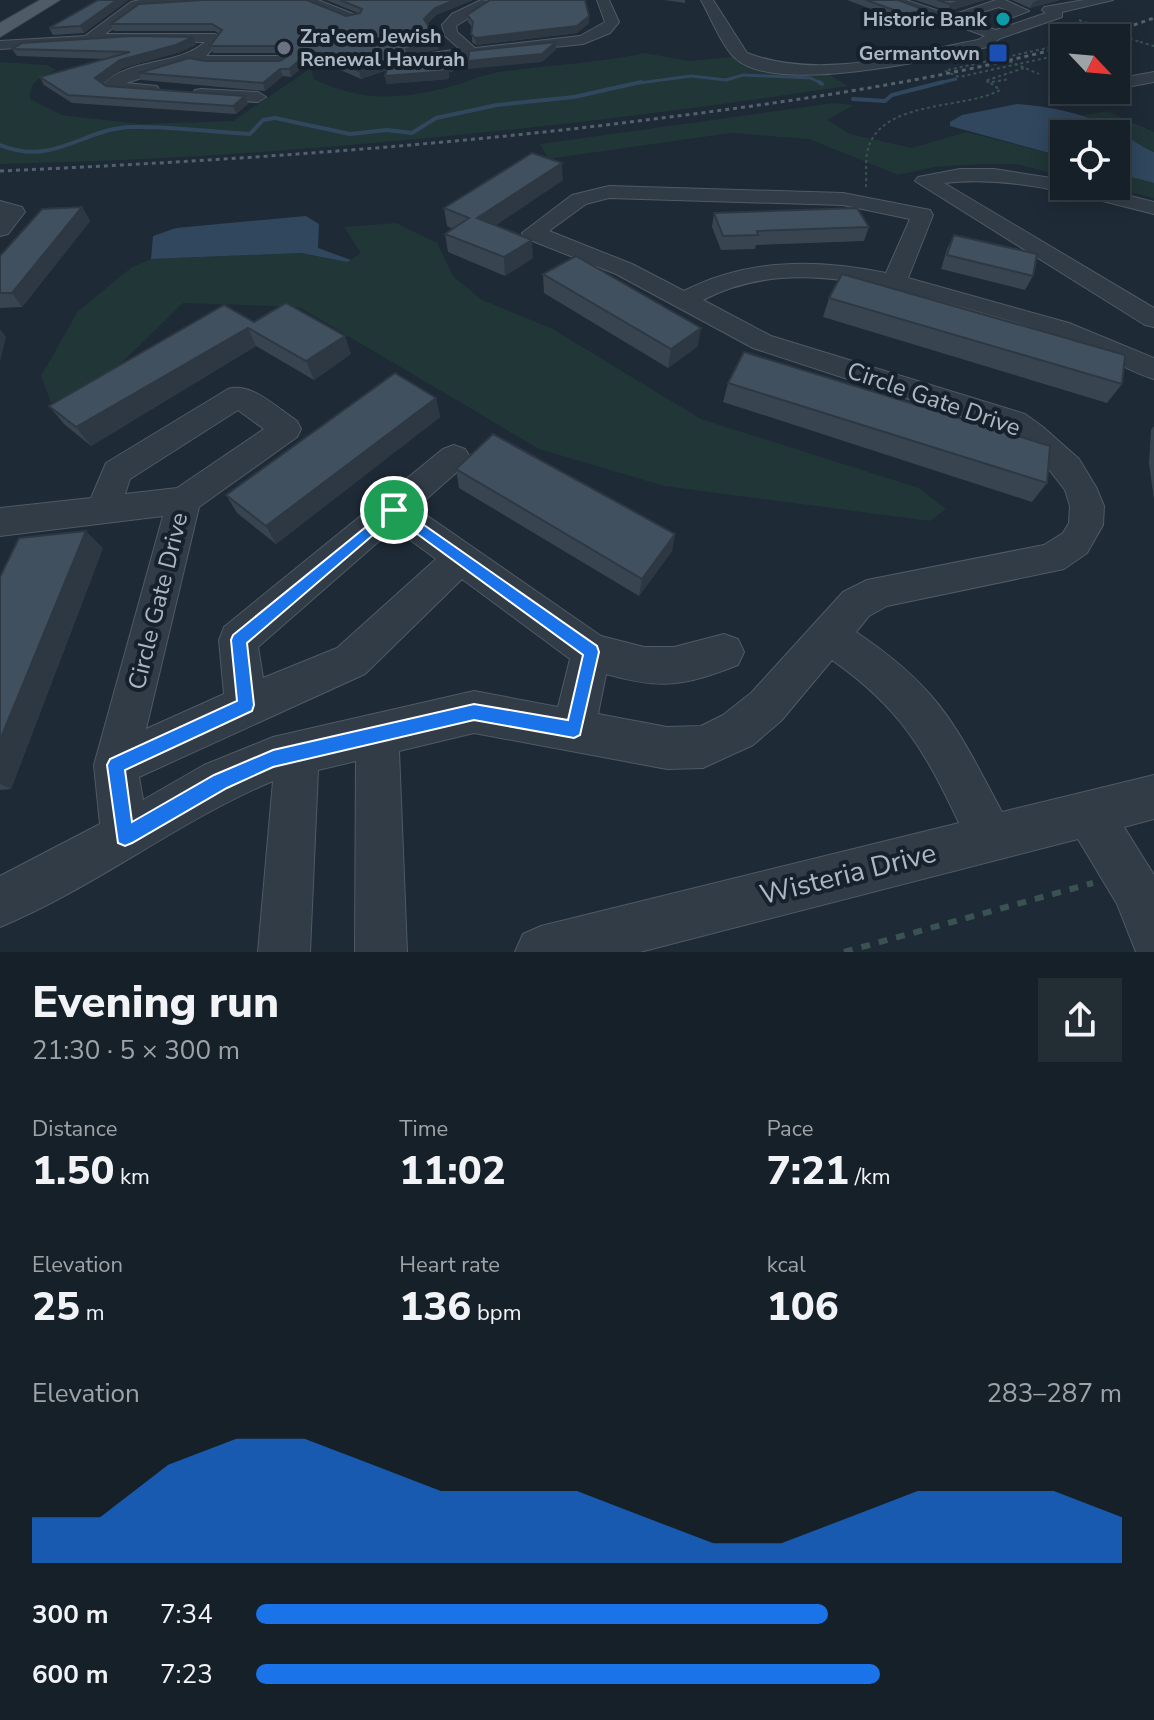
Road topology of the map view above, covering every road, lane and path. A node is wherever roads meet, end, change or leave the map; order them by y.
1 (30, 0) edge
2 (52, 0) edge
3 (205, 0) edge
4 (337, 0) edge
5 (603, 0) edge
6 (707, 0) edge
7 (893, 0) edge
8 (919, 0) edge
9 (1020, 0) edge
10 (1107, 0) edge
11 (313, 2) edge
12 (487, 2) edge
13 (1053, 12) junction
14 (962, 14) junction
15 (0, 17) edge
16 (354, 17) edge
17 (1010, 22) junction
18 (0, 31) edge
19 (996, 35) junction
20 (1130, 38) edge
21 (88, 40) junction
22 (0, 45) edge
23 (1035, 46) dead end
24 (1154, 46) edge
25 (1050, 47) edge
26 (1043, 49) junction
27 (470, 51) junction
28 (189, 57) junction
29 (1050, 57) edge
30 (1002, 58) junction
31 (415, 59) edge
32 (282, 61) edge
33 (1018, 65) junction
34 (1024, 68) junction
35 (1039, 74) dead end
36 (1154, 77) edge
37 (1009, 79) dead end
38 (1130, 81) edge
39 (989, 82) junction
40 (258, 97) dead end
41 (1050, 182) edge
42 (1122, 200) edge
43 (865, 202) junction
44 (0, 207) edge
45 (1154, 208) edge
46 (0, 229) edge
47 (894, 282) junction
48 (685, 300) junction
49 (1149, 312) edge
50 (1154, 370) edge
51 (454, 457) dead end
52 (184, 500) junction
53 (103, 509) junction
54 (394, 510) junction
55 (0, 522) edge
56 (460, 559) junction
57 (829, 635) junction
58 (591, 652) junction
59 (724, 652) dead end
60 (246, 705) junction
61 (574, 729) junction
62 (377, 736) junction
63 (297, 753) junction
64 (116, 765) junction
65 (1154, 797) edge
66 (1088, 814) junction
67 (125, 837) junction
68 (990, 838) junction
69 (1127, 874) junction
70 (0, 902) edge
71 (1154, 934) edge
72 (284, 952) edge
73 (381, 952) edge
74 (541, 952) edge
75 (844, 952) edge

1 - 15 main road
2 - 18 main road
3 - 21 street
4 - 11 street
5 - 27 street
6 - 19 street
7 - 19 street
8 - 14 street
9 - 13 street
10 - 13 street
11 - 16 street
12 - 27 street
13 - 17 street
14 - 17 street
14 - 17 street
17 - 19 street
20 - 24 path, bridge
21 - 22 street
21 - 28 street
23 - 26 path
25 - 26 path
26 - 30 path
27 - 31 street
28 - 32 street
28 - 40 street
29 - 33 path
30 - 33 path
30 - 33 path
33 - 34 path
34 - 35 path
34 - 39 path
36 - 38 street
37 - 39 path
39 - 43 path
41 - 49 street
42 - 45 street
43 - 47 street, Circle Gate Drive
43 - 48 street, Circle Gate Drive
44 - 46 street
47 - 48 street
47 - 50 street
48 - 57 street, Circle Gate Drive
51 - 54 street
52 - 53 street, Circle Gate Drive
52 - 53 street
52 - 64 street, Circle Gate Drive
53 - 55 street, Circle Gate Drive
54 - 56 street
54 - 60 street
56 - 58 street
56 - 60 street
57 - 61 street, Circle Gate Drive
57 - 68 street
58 - 59 street
58 - 61 street
60 - 64 street
61 - 62 street, Circle Gate Drive
62 - 63 street, Circle Gate Drive
62 - 73 street
63 - 67 street, Circle Gate Drive
63 - 72 street
64 - 67 street, Circle Gate Drive
65 - 66 street, Wisteria Drive
66 - 68 street, Wisteria Drive
66 - 69 street
67 - 70 street, Circle Gate Drive
68 - 74 street, Wisteria Drive
69 - 71 street
69 - 75 path

